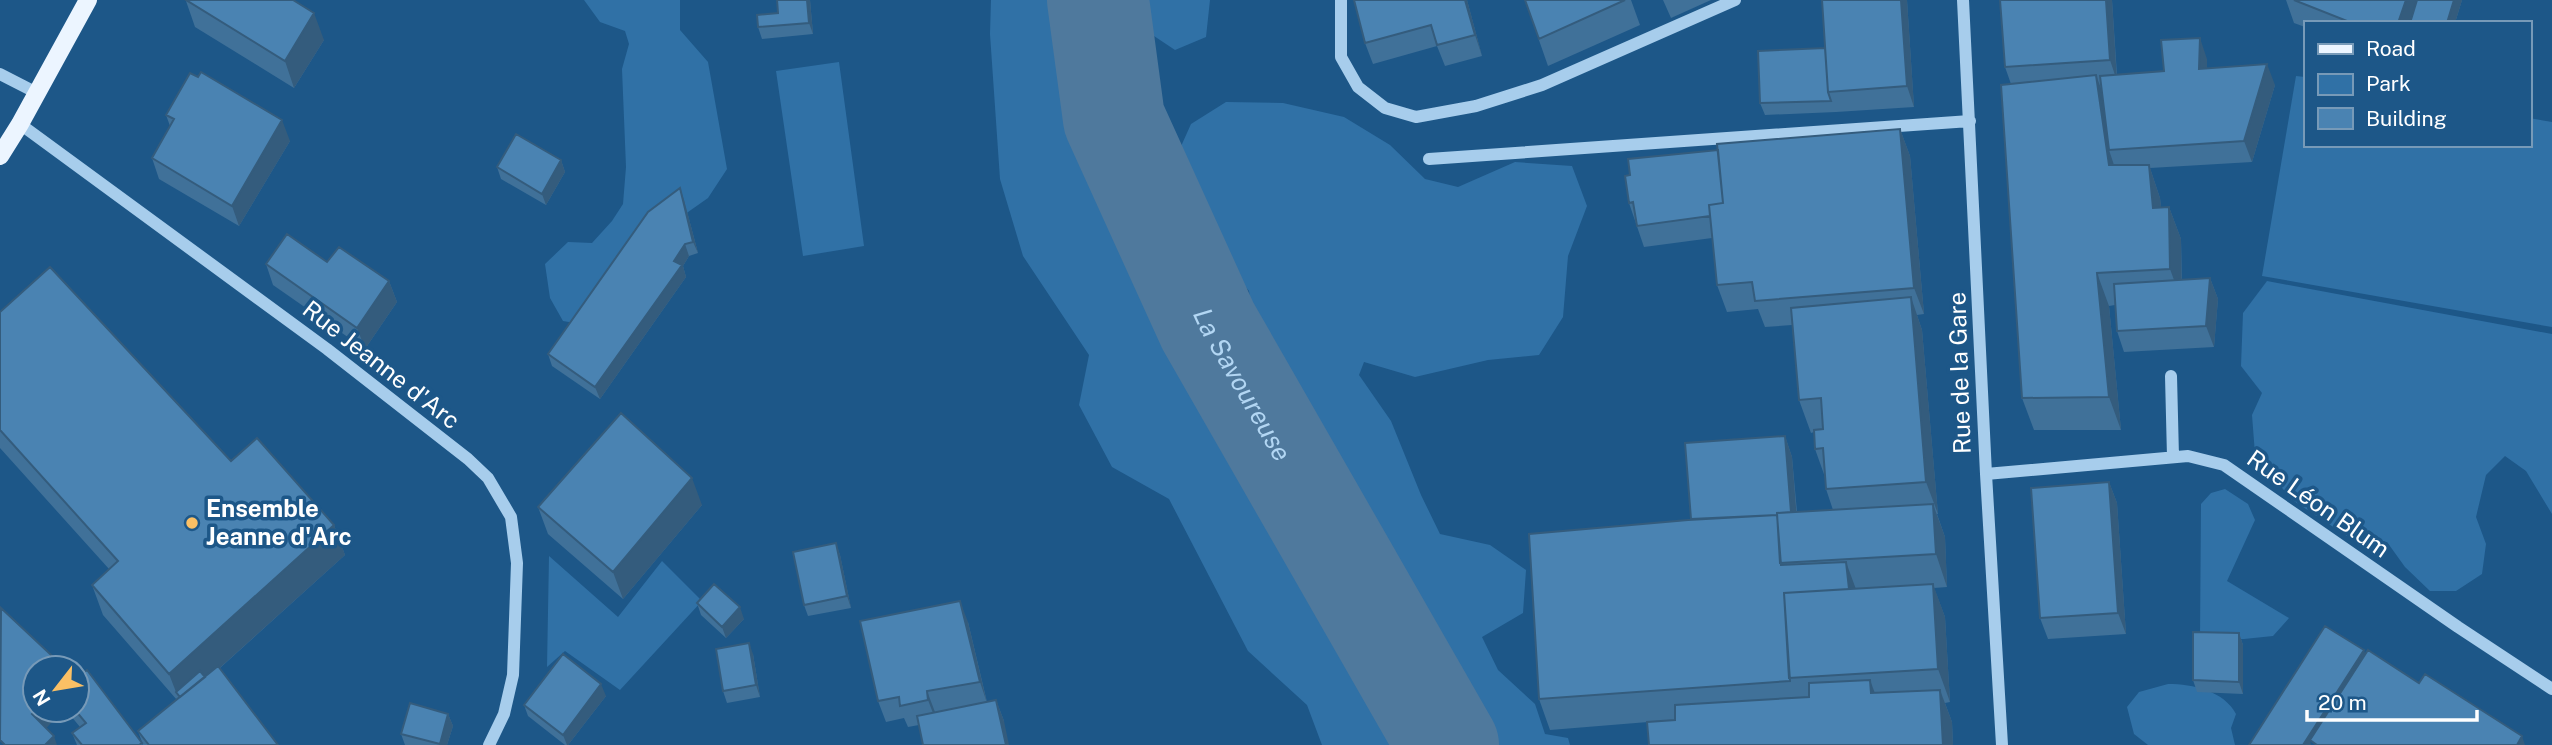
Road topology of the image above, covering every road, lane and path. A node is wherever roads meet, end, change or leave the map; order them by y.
1 (88, 0) edge
2 (1341, 0) edge
3 (1735, 0) edge
4 (1963, 0) edge
5 (0, 74) edge
6 (37, 93) junction
7 (1970, 121) junction
8 (20, 124) junction
9 (0, 156) edge
10 (1429, 159) dead end
11 (2171, 376) dead end
12 (2174, 457) junction
13 (1986, 474) junction
14 (2552, 689) edge
15 (489, 745) edge
16 (2002, 745) edge

1 - 6 main road
2 - 3 street
4 - 7 street, Rue de la Gare
5 - 6 street
6 - 8 main road
7 - 10 street
7 - 13 street, Rue de la Gare
8 - 9 main road
8 - 15 street, Rue Jeanne d'Arc
11 - 12 street
12 - 13 street, Rue Léon Blum
12 - 14 street, Rue Léon Blum
13 - 16 street, Rue de la Gare

